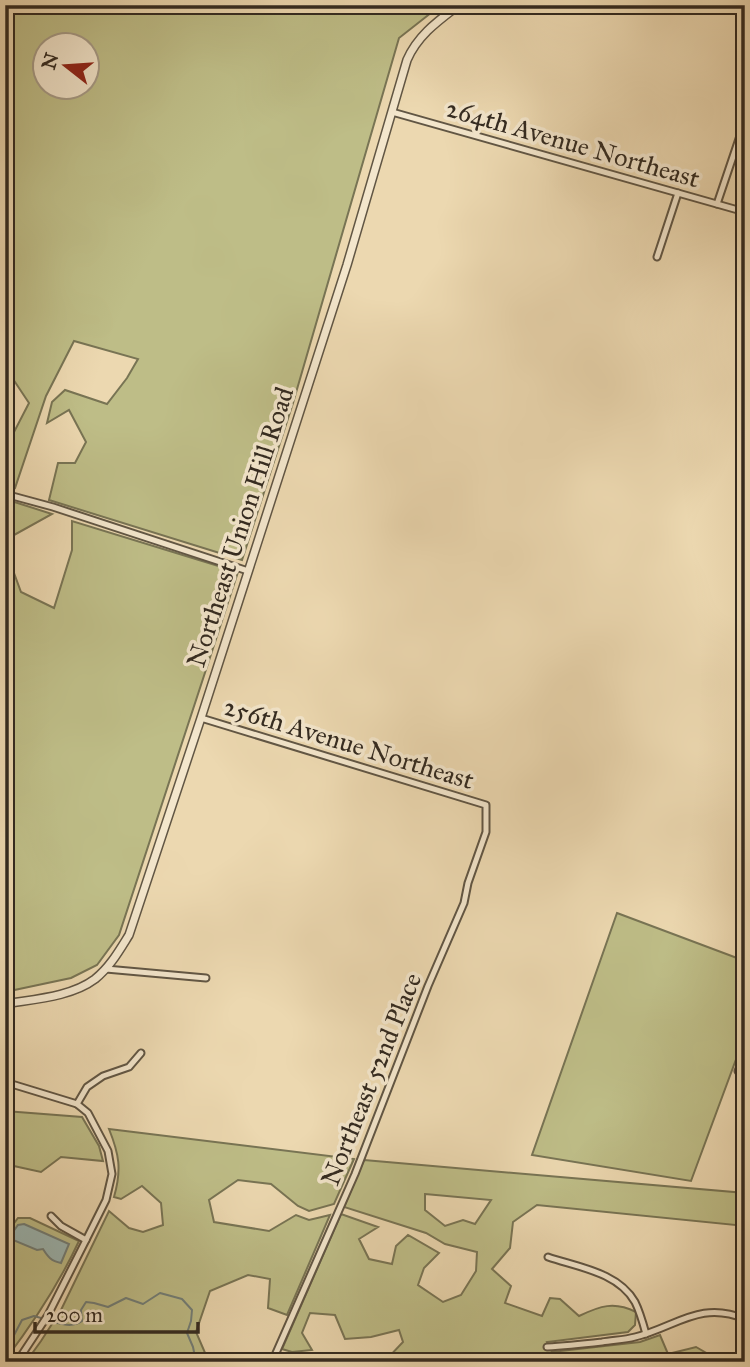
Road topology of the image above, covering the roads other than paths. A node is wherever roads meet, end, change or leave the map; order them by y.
1 (459, 5) edge
2 (392, 112) junction
3 (745, 121) edge
4 (678, 193) junction
5 (717, 204) junction
6 (745, 212) edge
7 (657, 257) dead end
8 (5, 494) edge
9 (248, 570) junction
10 (201, 718) junction
11 (486, 805) joint
12 (106, 969) junction
13 (206, 978) dead end
14 (5, 1004) edge
15 (141, 1053) dead end
16 (745, 1055) edge
17 (742, 1072) edge
18 (5, 1082) edge
19 (77, 1104) junction
20 (51, 1216) dead end
21 (86, 1240) junction
22 (548, 1257) dead end
23 (745, 1319) edge
24 (646, 1334) junction
25 (547, 1348) dead end
26 (17, 1362) edge
27 (272, 1362) edge

1 - 2 street, Northeast Union Hill Road
2 - 4 street, 264th Avenue Northeast
2 - 9 street, Northeast Union Hill Road
3 - 5 street
4 - 5 street, 264th Avenue Northeast
4 - 7 street
5 - 6 street, 264th Avenue Northeast
8 - 9 street
9 - 10 street, Northeast Union Hill Road
10 - 11 street, 256th Avenue Northeast
10 - 12 street, Northeast Union Hill Road
11 - 27 street, Northeast 52nd Place
12 - 13 street
12 - 14 street, Northeast Union Hill Road
15 - 19 street
16 - 17 street
18 - 19 street
19 - 21 street
20 - 21 street
21 - 26 street
22 - 24 street
23 - 24 street
24 - 25 street

